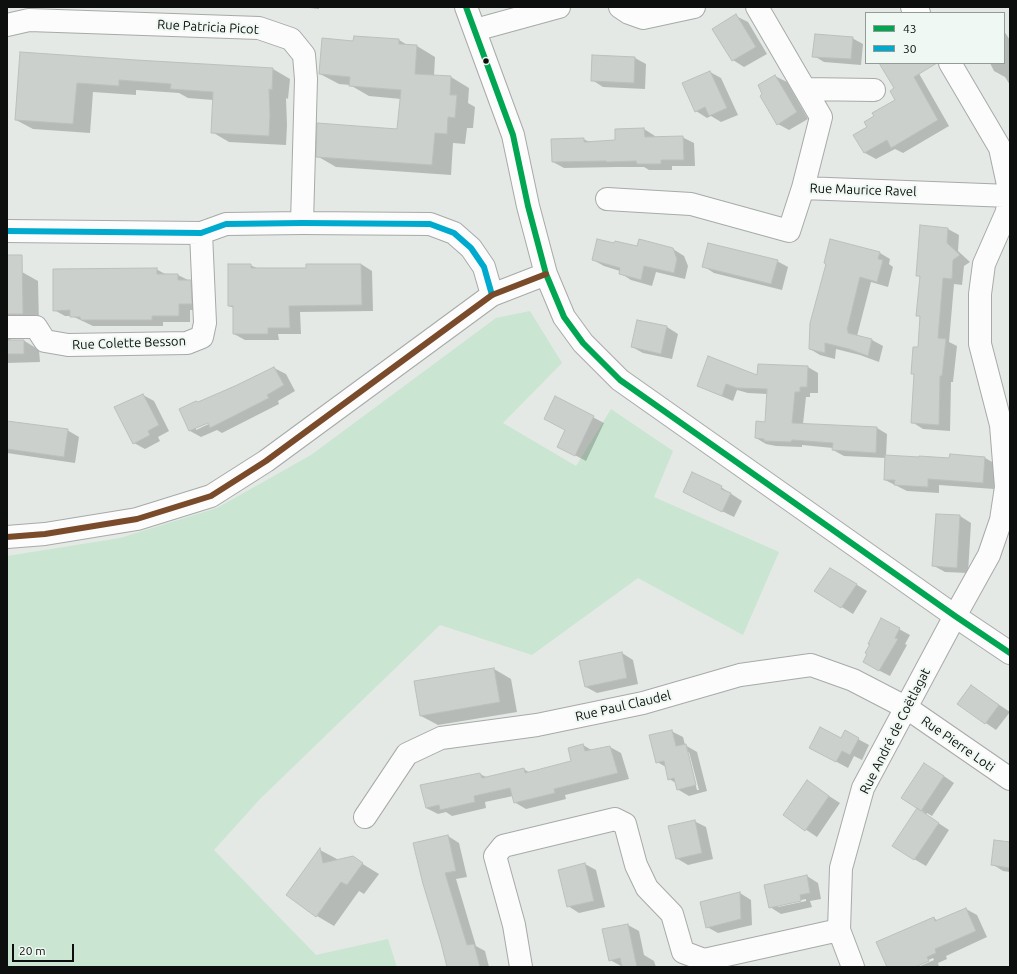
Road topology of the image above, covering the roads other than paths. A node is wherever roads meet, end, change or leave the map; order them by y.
1 (466, 7) edge
2 (558, 7) edge
3 (620, 7) edge
4 (694, 7) edge
5 (757, 7) edge
6 (7, 25) edge
7 (475, 30) junction
8 (951, 64) edge
9 (805, 90) junction
10 (874, 90) dead end
11 (803, 188) junction
12 (1010, 196) edge
13 (607, 199) dead end
14 (302, 223) junction
15 (7, 231) edge
16 (201, 233) junction
17 (546, 274) junction
18 (492, 295) junction
19 (7, 327) edge
20 (7, 537) edge
21 (955, 616) junction
22 (1010, 653) edge
23 (907, 708) junction
24 (1010, 779) edge
25 (366, 817) dead end
26 (839, 930) junction
27 (705, 963) edge
28 (520, 967) edge
29 (853, 967) edge

1 - 7 street
2 - 7 street
3 - 4 street
5 - 9 street
6 - 14 street, Rue Patricia Picot
7 - 17 street
8 - 12 street
9 - 10 street
9 - 11 street
11 - 12 street, Rue Maurice Ravel
11 - 13 street, Rue Maurice Ravel
12 - 21 street, Rue André de Coëtlagat
14 - 16 street
14 - 18 street
15 - 16 street
16 - 19 street, Rue Colette Besson
17 - 18 street
17 - 21 street
18 - 20 street
21 - 22 street
21 - 23 street, Rue André de Coëtlagat
23 - 24 street, Rue Pierre Loti
23 - 25 street, Rue Paul Claudel
23 - 26 street, Rue André de Coëtlagat
26 - 27 street
26 - 29 street, Rue André de Coëtlagat
27 - 28 street

